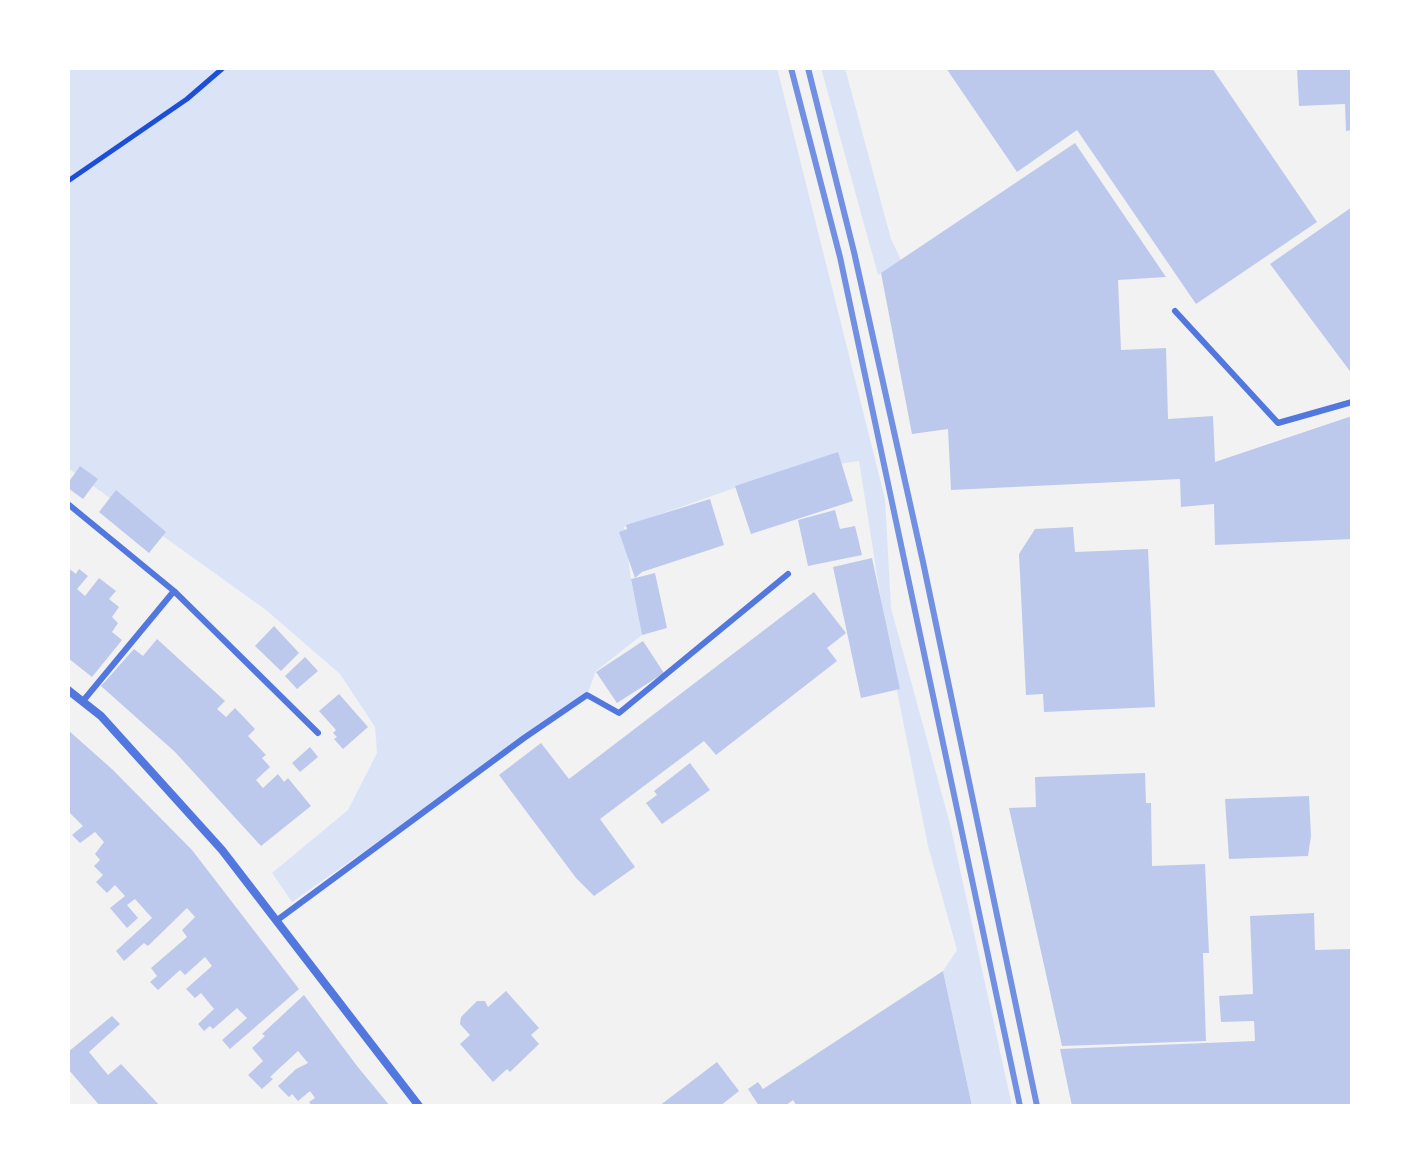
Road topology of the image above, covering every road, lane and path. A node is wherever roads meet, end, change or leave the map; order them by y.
1 (223, 68) edge
2 (68, 181) edge
3 (1175, 311) dead end
4 (1352, 402) edge
5 (68, 504) edge
6 (788, 574) dead end
7 (174, 591) junction
8 (68, 690) edge
9 (83, 701) junction
10 (318, 733) dead end
11 (276, 921) junction
12 (419, 1106) edge

1 - 2 path
3 - 4 lane
5 - 7 lane
6 - 11 lane
7 - 9 lane
7 - 10 lane
8 - 9 street
9 - 11 street
11 - 12 street

